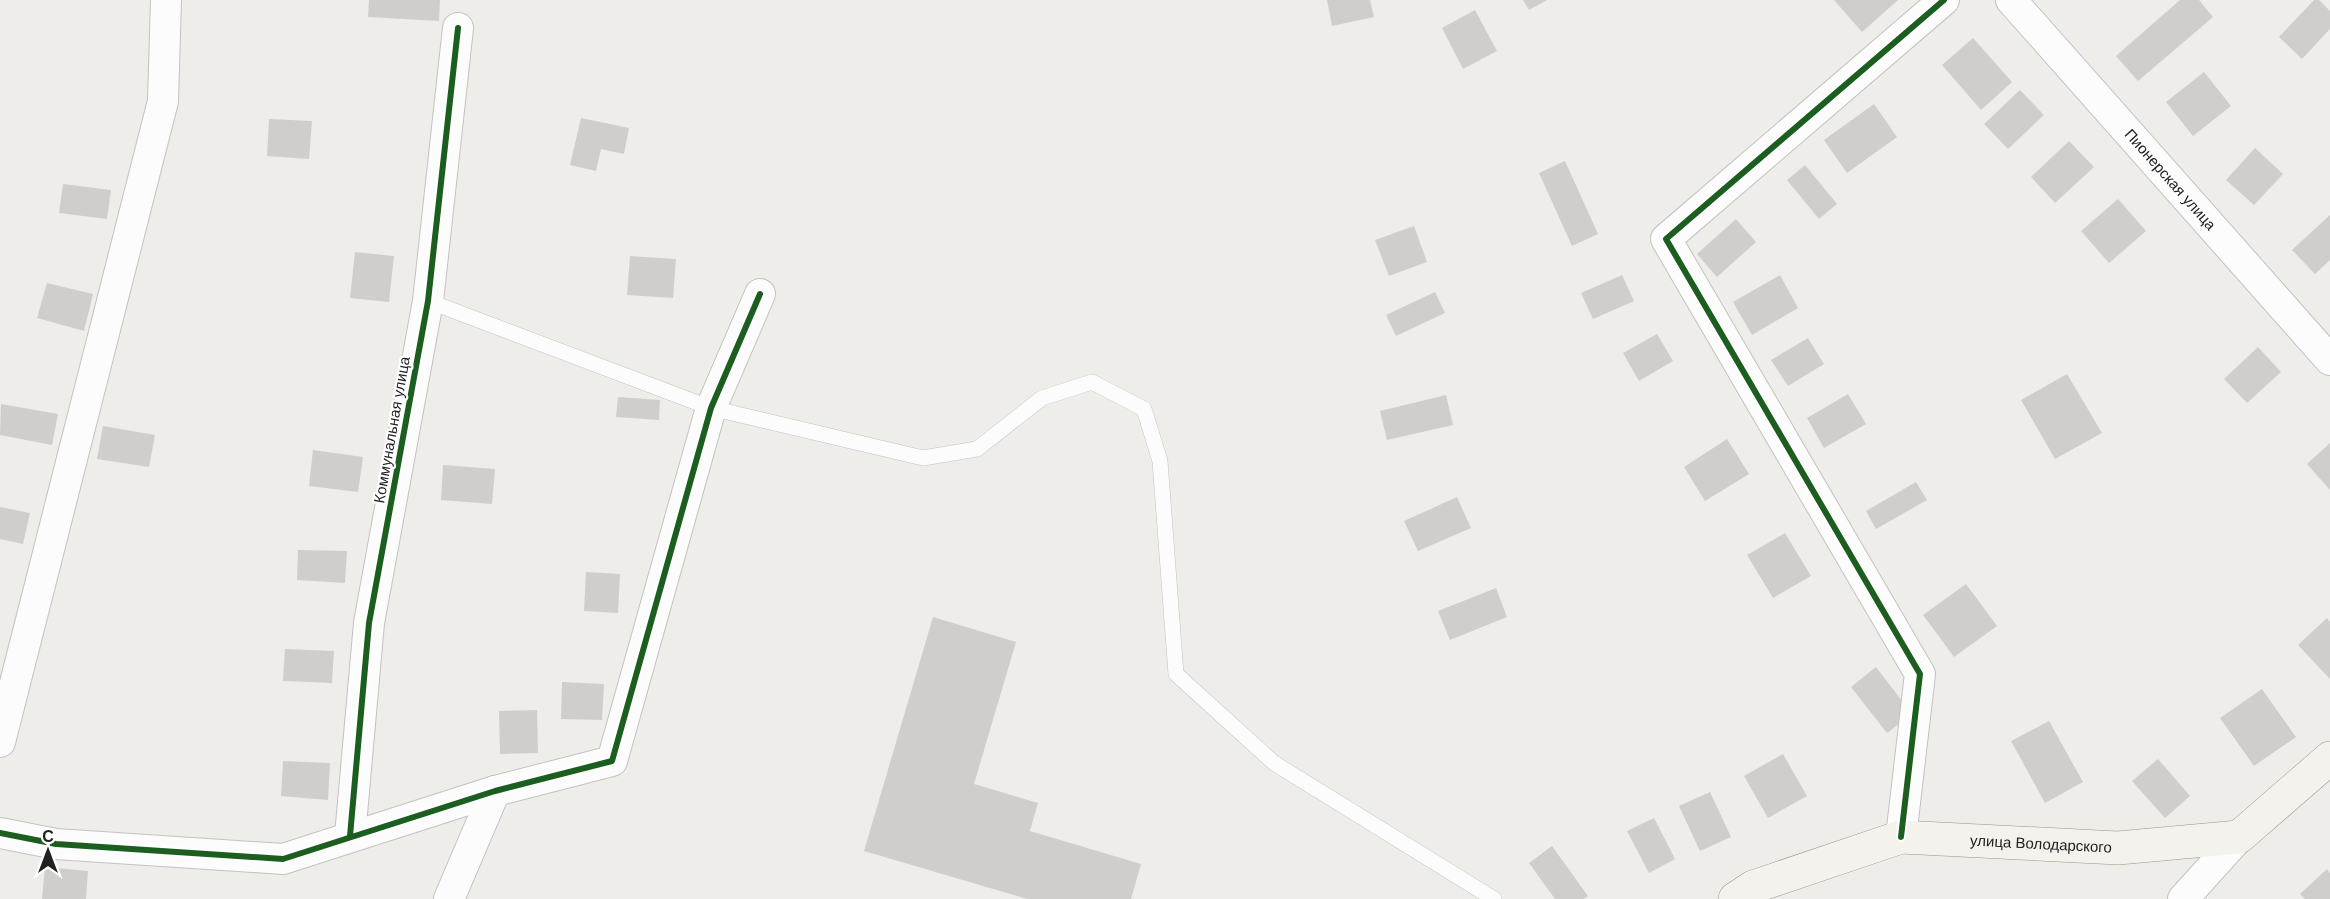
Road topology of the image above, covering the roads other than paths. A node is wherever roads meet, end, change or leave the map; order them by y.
1 (166, 0) edge
2 (1944, 0) edge
3 (2011, 0) edge
4 (458, 28) dead end
5 (760, 294) dead end
6 (428, 301) junction
7 (2330, 360) edge
8 (711, 408) junction
9 (0, 742) edge
10 (2330, 758) edge
11 (495, 791) junction
12 (0, 833) edge
13 (350, 836) junction
14 (1900, 837) junction
15 (2240, 837) junction
16 (449, 899) edge
17 (1494, 899) edge
18 (1735, 899) edge
19 (2183, 899) edge

1 - 9 street
2 - 14 street
3 - 7 street, Пионерская улица
4 - 6 street, Коммунальная улица
5 - 8 street
6 - 8 lane
6 - 13 street, Коммунальная улица
8 - 11 street
8 - 17 lane
10 - 15 street
11 - 13 street
11 - 16 street
12 - 13 street
14 - 15 street, улица Володарского
14 - 18 street, улица Володарского
15 - 19 street

